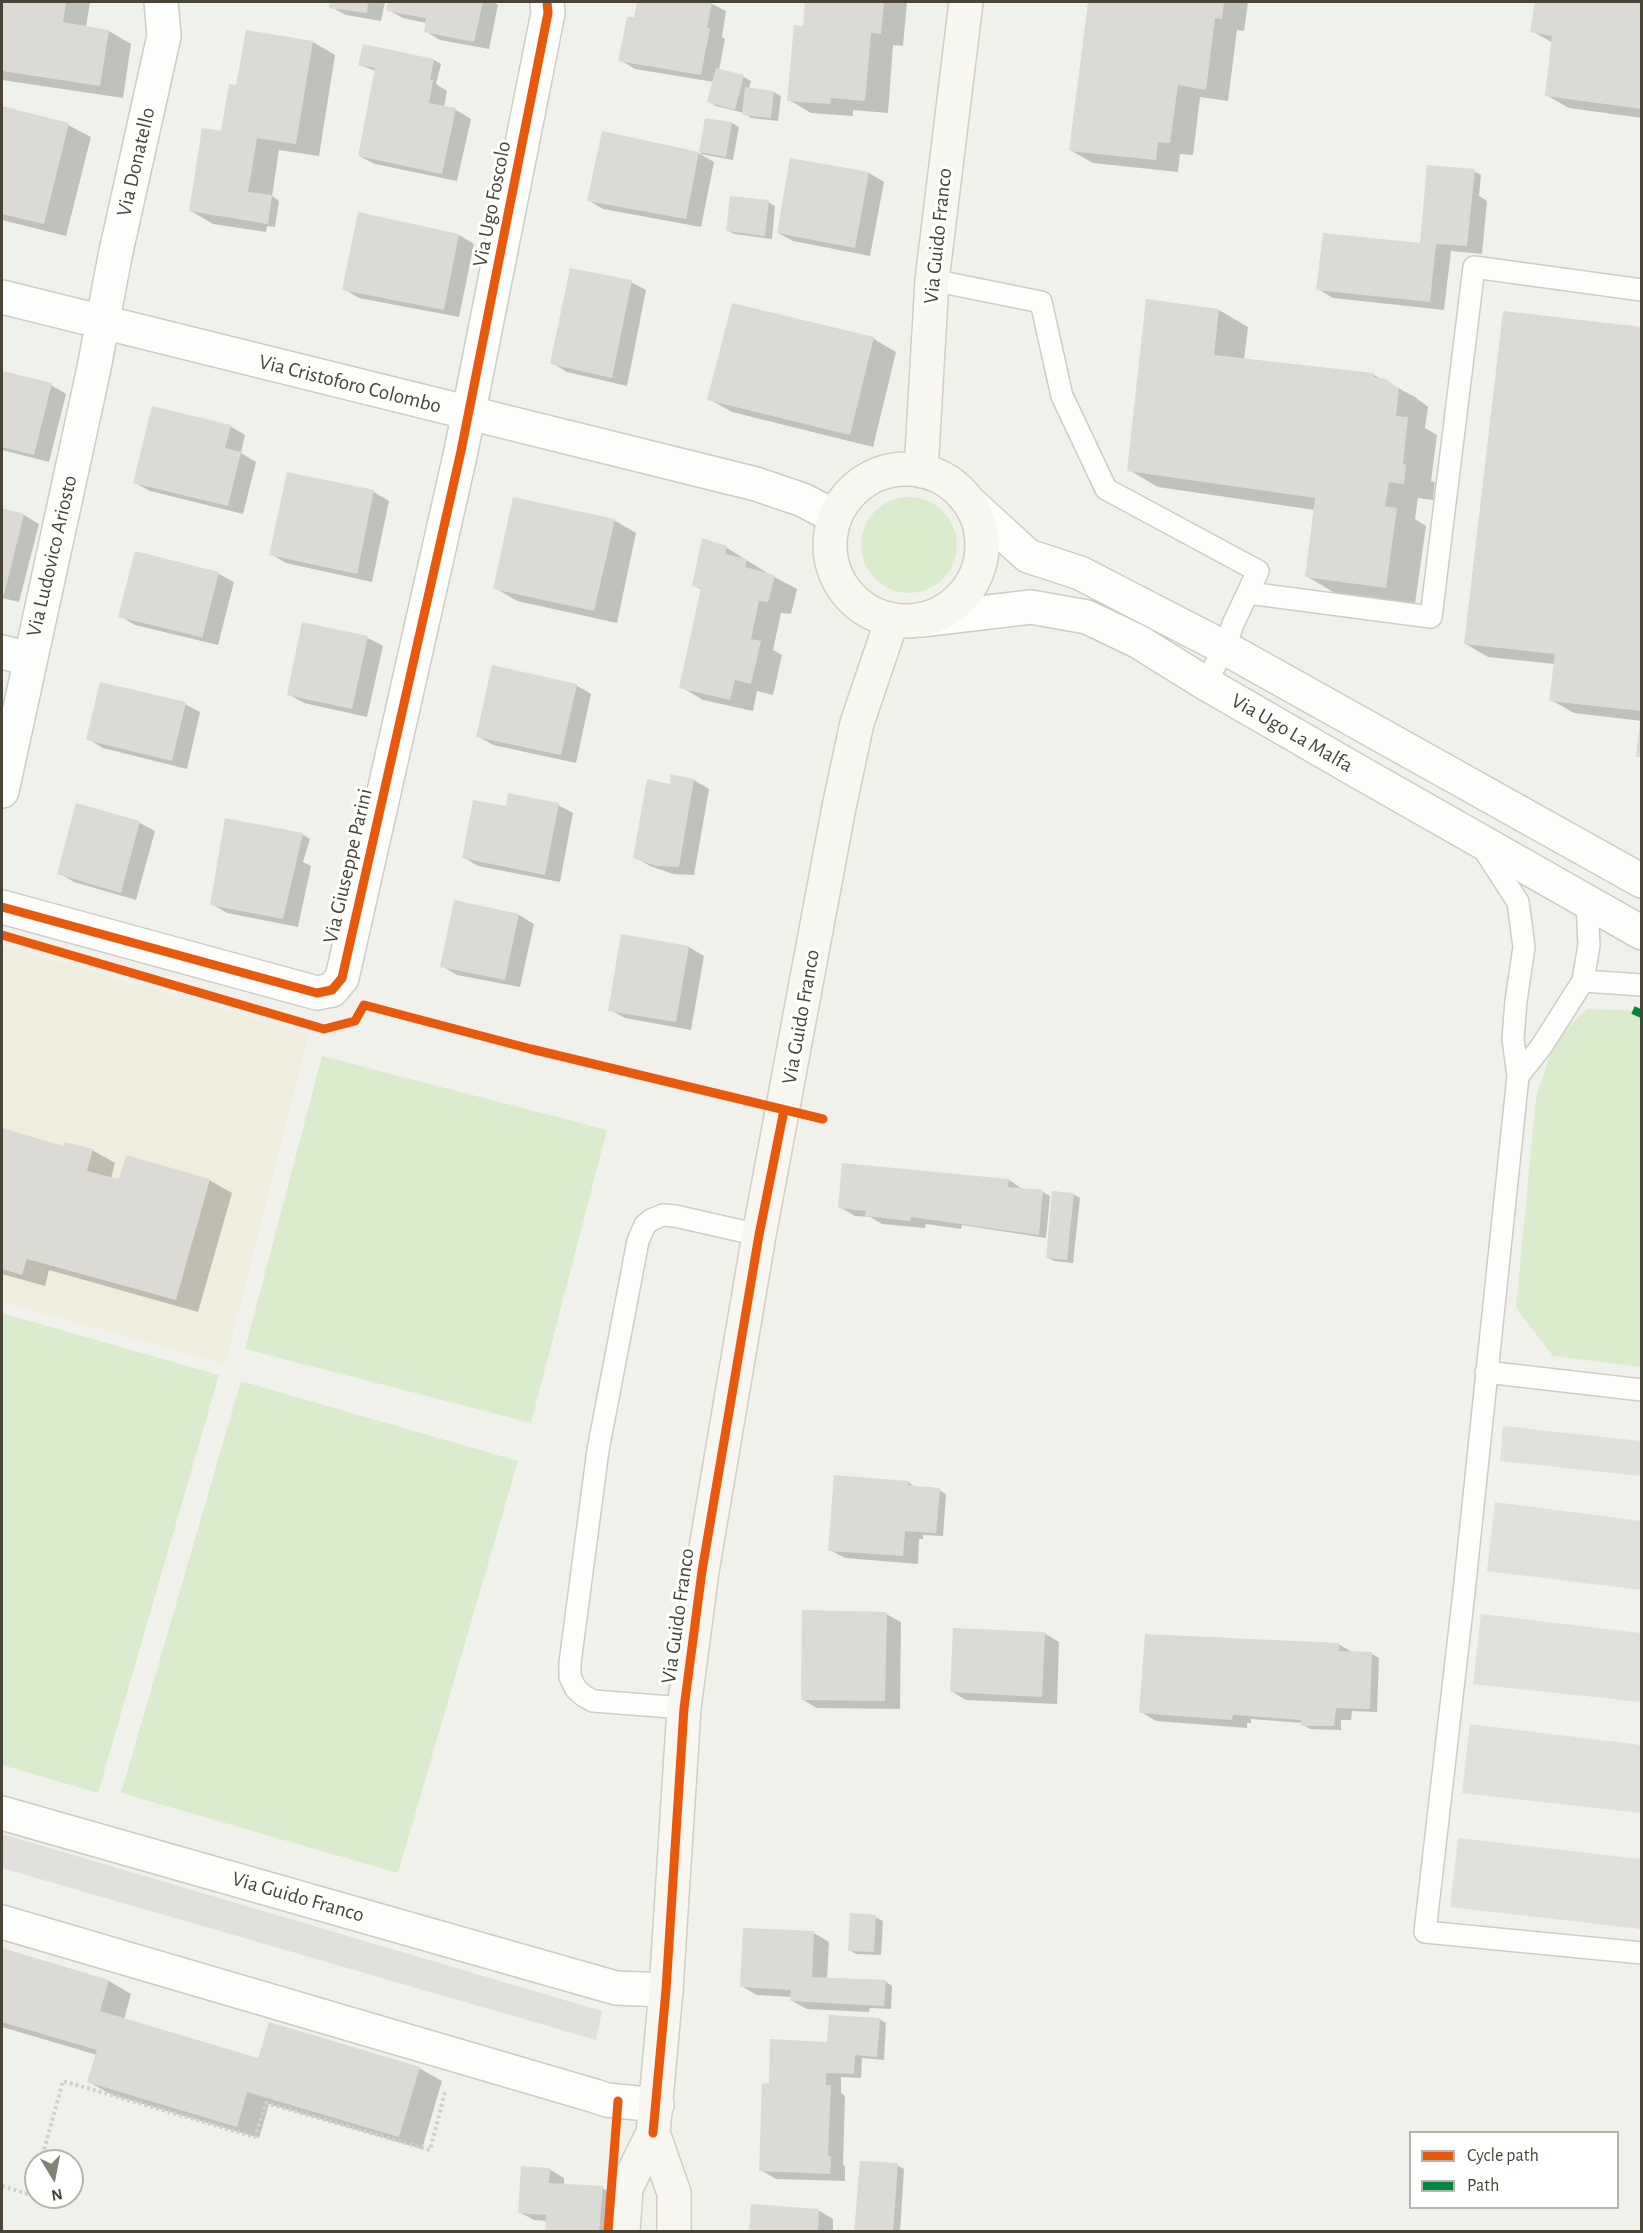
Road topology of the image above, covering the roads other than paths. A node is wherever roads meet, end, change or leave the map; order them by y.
1 (162, 2) edge
2 (547, 2) edge
3 (966, 2) edge
4 (932, 280) junction
5 (1641, 290) edge
6 (2, 297) edge
7 (103, 322) junction
8 (468, 413) junction
9 (921, 471) junction
10 (970, 503) junction
11 (835, 517) junction
12 (1248, 593) junction
13 (907, 620) junction
14 (1225, 648) junction
15 (15, 655) edge
16 (1204, 682) junction
17 (2, 791) edge
18 (1478, 840) junction
19 (1586, 850) junction
20 (1641, 881) edge
21 (1587, 903) junction
22 (2, 906) edge
23 (1641, 933) edge
24 (1583, 981) junction
25 (1641, 985) edge
26 (1518, 1076) junction
27 (759, 1235) junction
28 (1486, 1372) junction
29 (1641, 1390) edge
30 (684, 1708) junction
31 (2, 1813) edge
32 (2, 1922) edge
33 (1641, 1953) edge
34 (666, 1990) junction
35 (655, 2119) junction
36 (623, 2232) edge
37 (674, 2232) edge

1 - 7 street, Via Donatello
2 - 8 street, Via Ugo Foscolo
3 - 4 street, Via Guido Franco
4 - 9 street, Via Guido Franco
4 - 12 lane
5 - 12 lane
6 - 7 street, Via Cristoforo Colombo
7 - 8 street, Via Cristoforo Colombo
7 - 15 street, Via Ludovico Ariosto
8 - 11 street, Via Cristoforo Colombo
8 - 22 street, Via Giuseppe Parini
9 - 10 street
9 - 11 street
10 - 13 street
10 - 14 street, Via Ugo La Malfa
11 - 13 street
12 - 14 lane
13 - 16 street, Via Ugo La Malfa
13 - 27 street, Via Guido Franco
14 - 16 lane
14 - 19 street, Via Ugo La Malfa
15 - 17 street, Via Ludovico Ariosto
16 - 18 street, Via Ugo La Malfa
18 - 21 street, Via Ugo La Malfa
18 - 26 lane
19 - 20 street, Via Ugo La Malfa
19 - 21 street
21 - 23 street, Via Ugo La Malfa
21 - 24 lane
24 - 25 lane
24 - 26 lane
26 - 28 lane
27 - 30 street, Via Guido Franco
27 - 30 lane
28 - 29 lane
28 - 33 lane
30 - 34 street, Via Guido Franco
31 - 34 street, Via Guido Franco
32 - 35 street
34 - 35 street, Via Guido Franco
35 - 36 street, Via Guido Franco
35 - 37 street, Via Guido Franco

